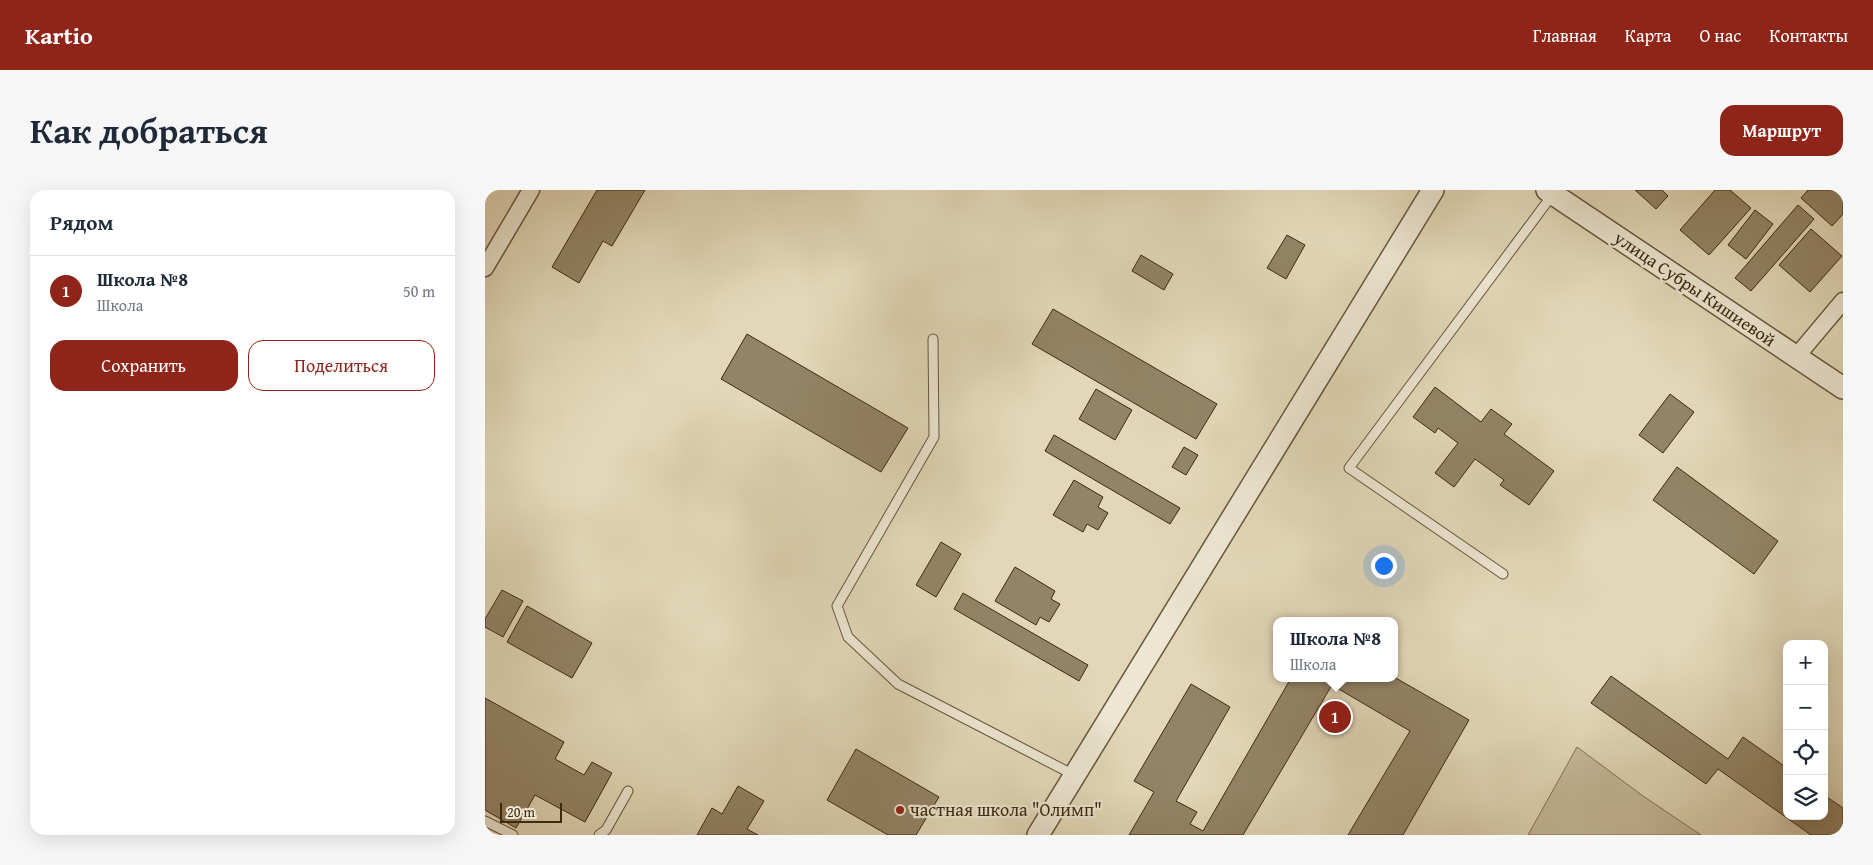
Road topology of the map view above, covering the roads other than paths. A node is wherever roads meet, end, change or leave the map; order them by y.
1 (531, 190) edge
2 (1433, 190) edge
3 (1550, 192) edge
4 (485, 268) edge
5 (1843, 301) edge
6 (933, 339) dead end
7 (1796, 357) junction
8 (1843, 388) edge
9 (1503, 574) dead end
10 (1074, 775) junction
11 (628, 791) dead end
12 (485, 821) edge
13 (513, 835) edge
14 (599, 835) edge
15 (1038, 835) edge

1 - 4 street
2 - 10 street
3 - 7 street, улица Субры Кишиевой
3 - 9 lane
5 - 7 street
6 - 10 lane
7 - 8 street, улица Субры Кишиевой
10 - 15 street
11 - 14 lane
12 - 13 lane

